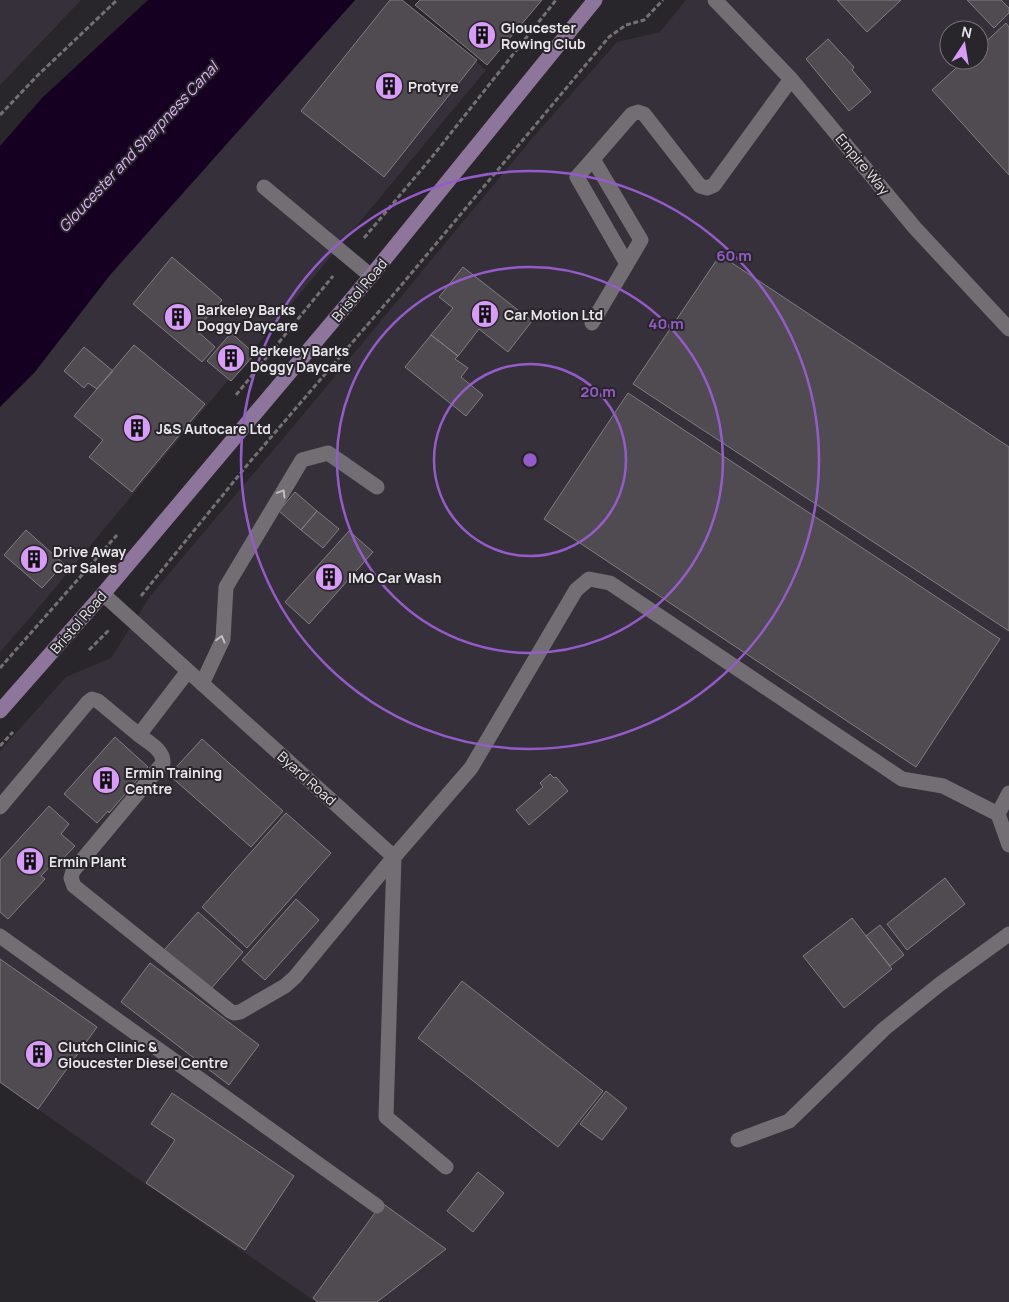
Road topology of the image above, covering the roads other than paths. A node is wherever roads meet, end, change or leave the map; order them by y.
1 (595, 0) edge
2 (715, 0) edge
3 (791, 79) junction
4 (593, 160) junction
5 (264, 187) dead end
6 (627, 264) junction
7 (371, 276) junction
8 (592, 323) dead end
9 (1009, 329) edge
10 (377, 487) dead end
11 (103, 594) junction
12 (188, 671) junction
13 (202, 684) junction
14 (0, 711) edge
15 (139, 735) junction
16 (1009, 793) edge
17 (0, 807) edge
18 (998, 814) junction
19 (1009, 845) edge
20 (394, 857) junction
21 (1009, 934) edge
22 (0, 936) edge
23 (738, 1140) dead end
24 (446, 1167) dead end
25 (377, 1206) dead end

1 - 7 street, Bristol Road
2 - 3 lane, Empire Way
3 - 4 lane
3 - 9 lane, Empire Way
4 - 6 lane
4 - 6 lane
5 - 7 lane
6 - 8 lane
7 - 11 street, Bristol Road
13 -> 10 lane
11 - 12 lane, Byard Road
11 - 14 street, Bristol Road
12 - 13 lane, Byard Road
12 - 15 lane
13 - 20 lane, Byard Road
15 - 17 lane
15 - 20 lane
16 - 18 lane
18 - 19 lane
18 - 20 lane
20 - 24 lane
21 - 23 lane
22 - 25 lane

